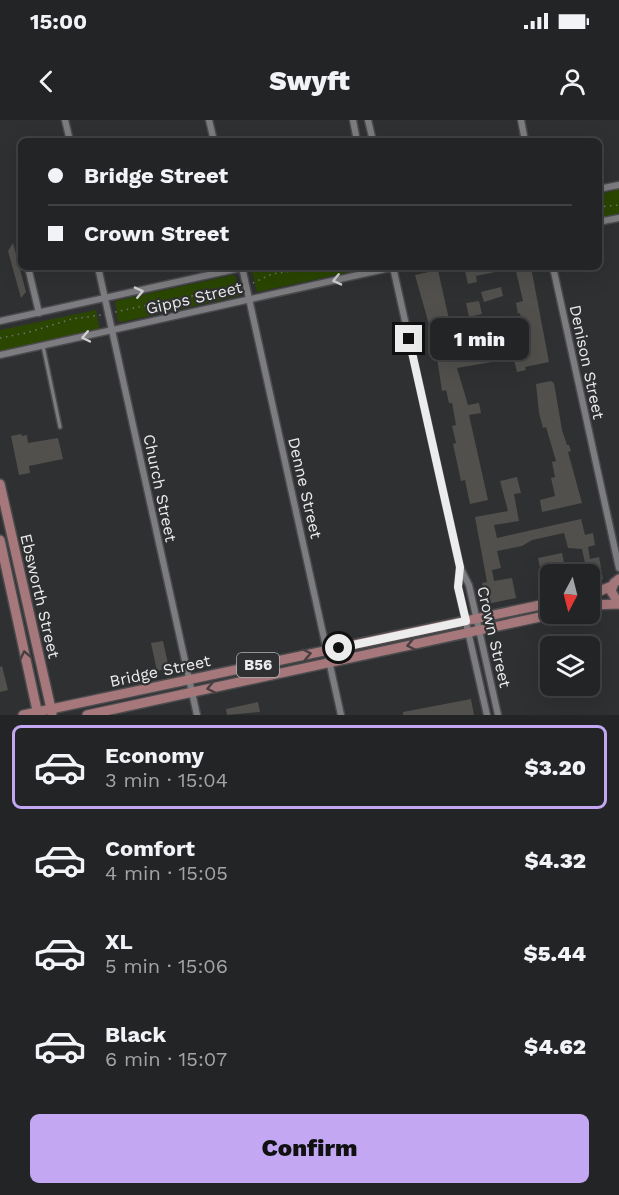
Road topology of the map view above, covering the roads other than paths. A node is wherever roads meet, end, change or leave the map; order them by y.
1 (65, 120) edge
2 (209, 120) edge
3 (353, 120) edge
4 (368, 120) edge
5 (521, 120) edge
6 (69, 138) edge
7 (213, 138) edge
8 (356, 138) edge
9 (372, 138) edge
10 (524, 138) edge
11 (619, 185) edge
12 (602, 188) edge
13 (619, 218) edge
14 (602, 221) edge
15 (29, 270) edge
16 (99, 270) edge
17 (230, 270) edge
18 (244, 270) edge
19 (380, 270) edge
20 (394, 270) edge
21 (554, 270) edge
22 (105, 300) junction
23 (249, 300) junction
24 (39, 313) junction
25 (0, 321) edge
26 (111, 331) junction
27 (43, 346) junction
28 (0, 355) edge
29 (60, 427) dead end
30 (0, 484) edge
31 (619, 531) edge
32 (611, 533) junction
33 (0, 540) edge
34 (460, 567) junction
35 (619, 568) edge
36 (619, 579) edge
37 (612, 586) junction
38 (600, 590) edge
39 (619, 604) edge
40 (540, 605) edge
41 (600, 605) edge
42 (540, 617) edge
43 (477, 618) junction
44 (466, 621) junction
45 (480, 630) junction
46 (469, 633) junction
47 (327, 650) junction
48 (330, 662) junction
49 (189, 680) junction
50 (192, 693) junction
51 (51, 712) edge
52 (38, 713) edge
53 (23, 715) edge
54 (87, 715) edge
55 (196, 715) edge
56 (341, 715) edge
57 (487, 715) edge
58 (498, 715) edge

1 - 6 street
2 - 7 street
3 - 8 street
4 - 9 street
5 - 10 street
11 - 12 street
13 - 14 street
15 - 24 street
16 - 22 street, Church Street
22 -> 17 street, Gipps Street
18 - 23 street, Denne Street
19 -> 23 street, Gipps Street
20 - 34 street, Crown Street
21 - 32 street, Denison Street
22 - 24 street, Gipps Street
22 - 26 street, Church Street
23 - 26 street, Gipps Street
23 - 47 street, Denne Street
24 - 25 street, Gipps Street
26 -> 27 street, Gipps Street
26 - 49 street, Church Street
27 - 28 street, Gipps Street
27 - 29 lane
30 - 51 main road, Ebsworth Street
31 - 32 lane
32 - 35 street, Denison Street
52 -> 33 main road, Ebsworth Street
34 - 43 street, Crown Street
34 - 44 street, Crown Street
36 - 37 main road
37 - 38 main road
37 - 39 main road
39 - 41 main road
40 - 43 main road, Bridge Street / B56
42 - 45 main road, Bridge Street / B56
43 - 44 main road, Bridge Street / B56
43 - 45 street, Crown Street
44 - 46 street, Crown Street
44 - 47 main road, Bridge Street / B56
45 - 46 main road, Bridge Street / B56
45 - 58 street, Crown Street
46 -> 48 main road, Bridge Street / B56
46 - 57 street, Crown Street
47 - 48 street, Denne Street
49 -> 47 main road, Bridge Street / B56
48 -> 50 main road, Bridge Street / B56
48 - 56 street, Denne Street
49 - 50 street, Church Street
49 - 51 main road, Bridge Street / B56
50 - 54 main road, Bridge Street / B56
50 - 55 street, Church Street
51 - 52 main road, Bridge Street / B56
52 - 53 main road, Bridge Street / B56

